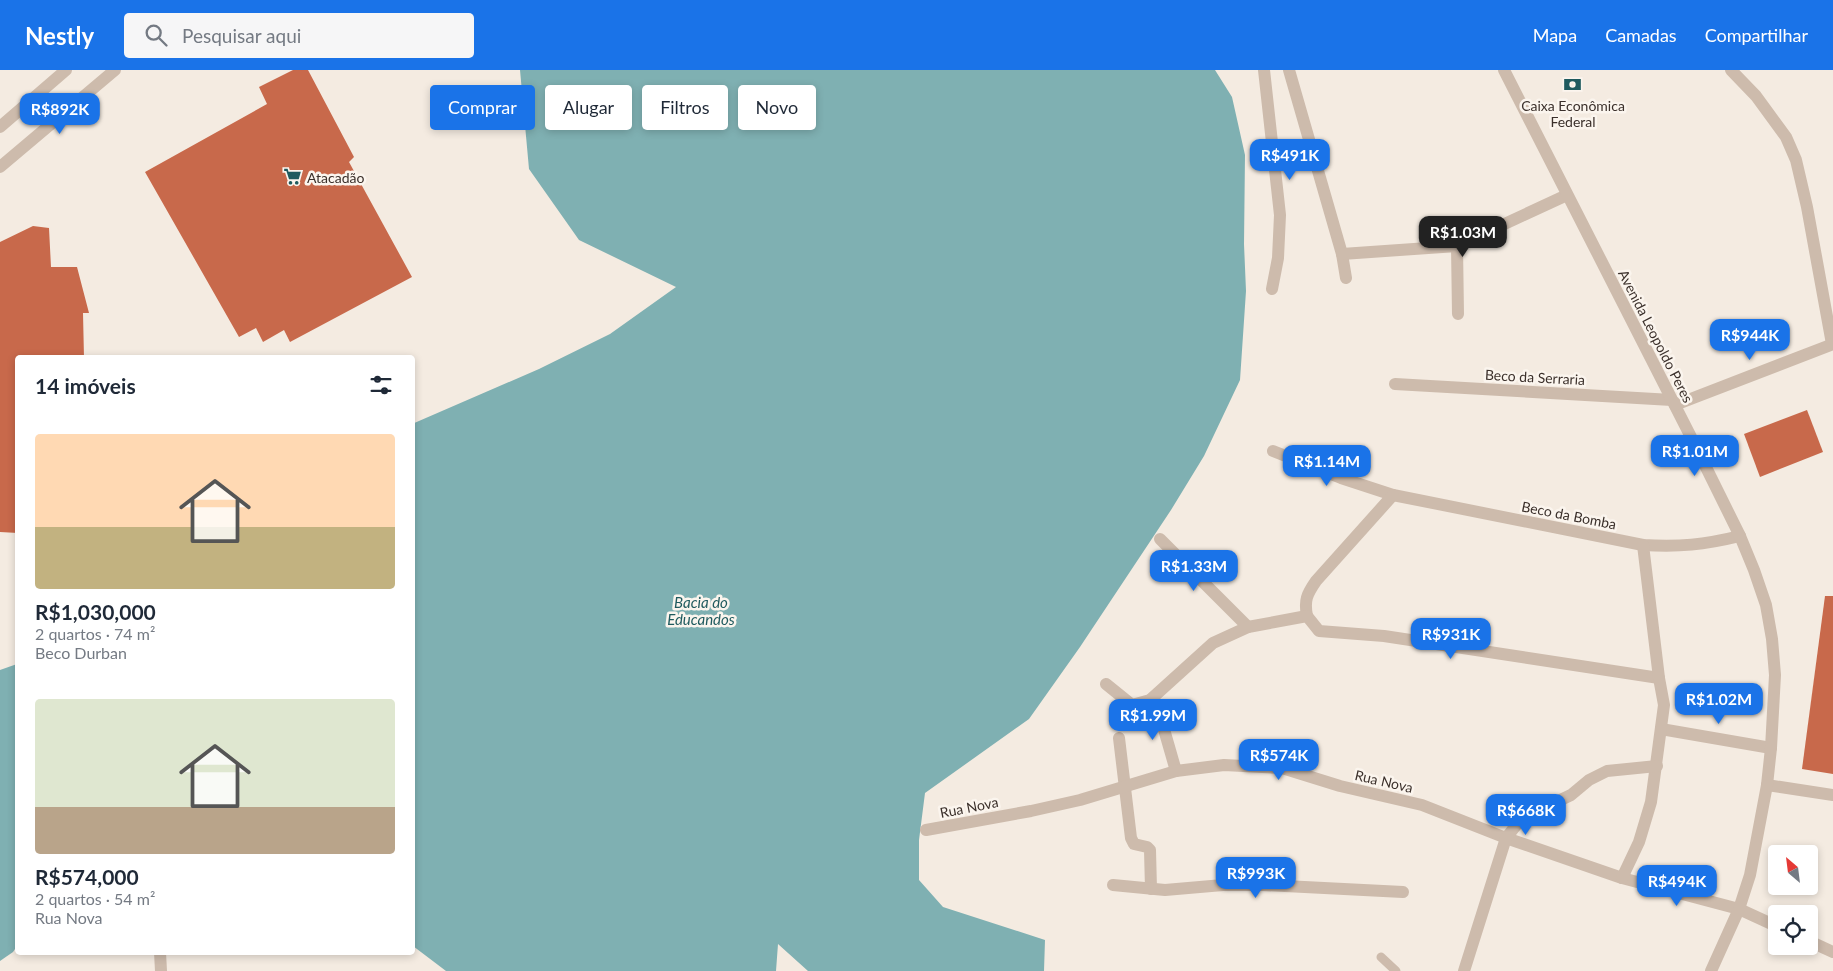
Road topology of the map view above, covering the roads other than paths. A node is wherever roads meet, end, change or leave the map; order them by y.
1 (66, 70) edge
2 (114, 70) edge
3 (1264, 70) edge
4 (1289, 70) edge
5 (1504, 70) edge
6 (1731, 70) edge
7 (0, 127) edge
8 (1, 164) edge
9 (1567, 195) junction
10 (1456, 246) junction
11 (1342, 254) junction
12 (1346, 278) dead end
13 (1272, 290) dead end
14 (1458, 314) dead end
15 (1832, 344) edge
16 (1395, 384) dead end
17 (1674, 403) junction
18 (1272, 451) dead end
19 (1393, 495) junction
20 (1740, 536) junction
21 (1160, 538) dead end
22 (1643, 545) junction
23 (1307, 616) junction
24 (1248, 627) junction
25 (1659, 678) junction
26 (1106, 684) dead end
27 (1150, 700) junction
28 (1661, 729) junction
29 (1118, 738) dead end
30 (1771, 748) junction
31 (1657, 766) junction
32 (1176, 771) junction
33 (1767, 785) junction
34 (1125, 787) junction
35 (1833, 795) edge
36 (926, 830) dead end
37 (1506, 838) junction
38 (1622, 878) junction
39 (1112, 885) dead end
40 (1151, 889) junction
41 (1403, 892) dead end
42 (1739, 909) junction
43 (1768, 922) edge
44 (1818, 945) edge
45 (1833, 952) edge
46 (160, 955) edge
47 (1381, 958) dead end
48 (161, 971) edge
49 (1396, 971) edge
50 (1464, 971) edge
51 (1711, 971) edge

1 - 7 street
2 - 8 street
3 - 13 street
4 - 11 street
5 - 9 street, Avenida Leopoldo Peres
6 - 15 street
9 - 10 street
9 - 17 street, Avenida Leopoldo Peres
10 - 11 street
10 - 14 street
11 - 12 street
15 - 17 street
16 - 17 street, Beco da Serraria
17 - 20 street, Avenida Leopoldo Peres
18 - 19 street, Beco da Bomba
19 - 22 street, Beco da Bomba
19 - 23 street
20 - 22 street, Beco da Bomba
20 - 30 street, Avenida Leopoldo Peres
21 - 24 street
22 - 25 street
23 - 24 street
23 - 25 street
24 - 27 street
25 - 28 street
26 - 27 street
27 - 32 street
28 - 30 street
28 - 31 street
29 - 34 street
30 - 33 street, Avenida Leopoldo Peres
31 - 37 street
31 - 38 street
32 - 34 street, Rua Nova
32 - 37 street, Rua Nova
33 - 35 street
33 - 42 street, Avenida Leopoldo Peres
34 - 36 street, Rua Nova
34 - 40 street
37 - 38 street, Rua Nova
37 - 50 street
38 - 42 street, Rua Nova
39 - 40 street
40 - 41 street
42 - 43 street, Rua Nova
42 - 51 street, Avenida Leopoldo Peres
44 - 45 street
46 - 48 street
47 - 49 street

